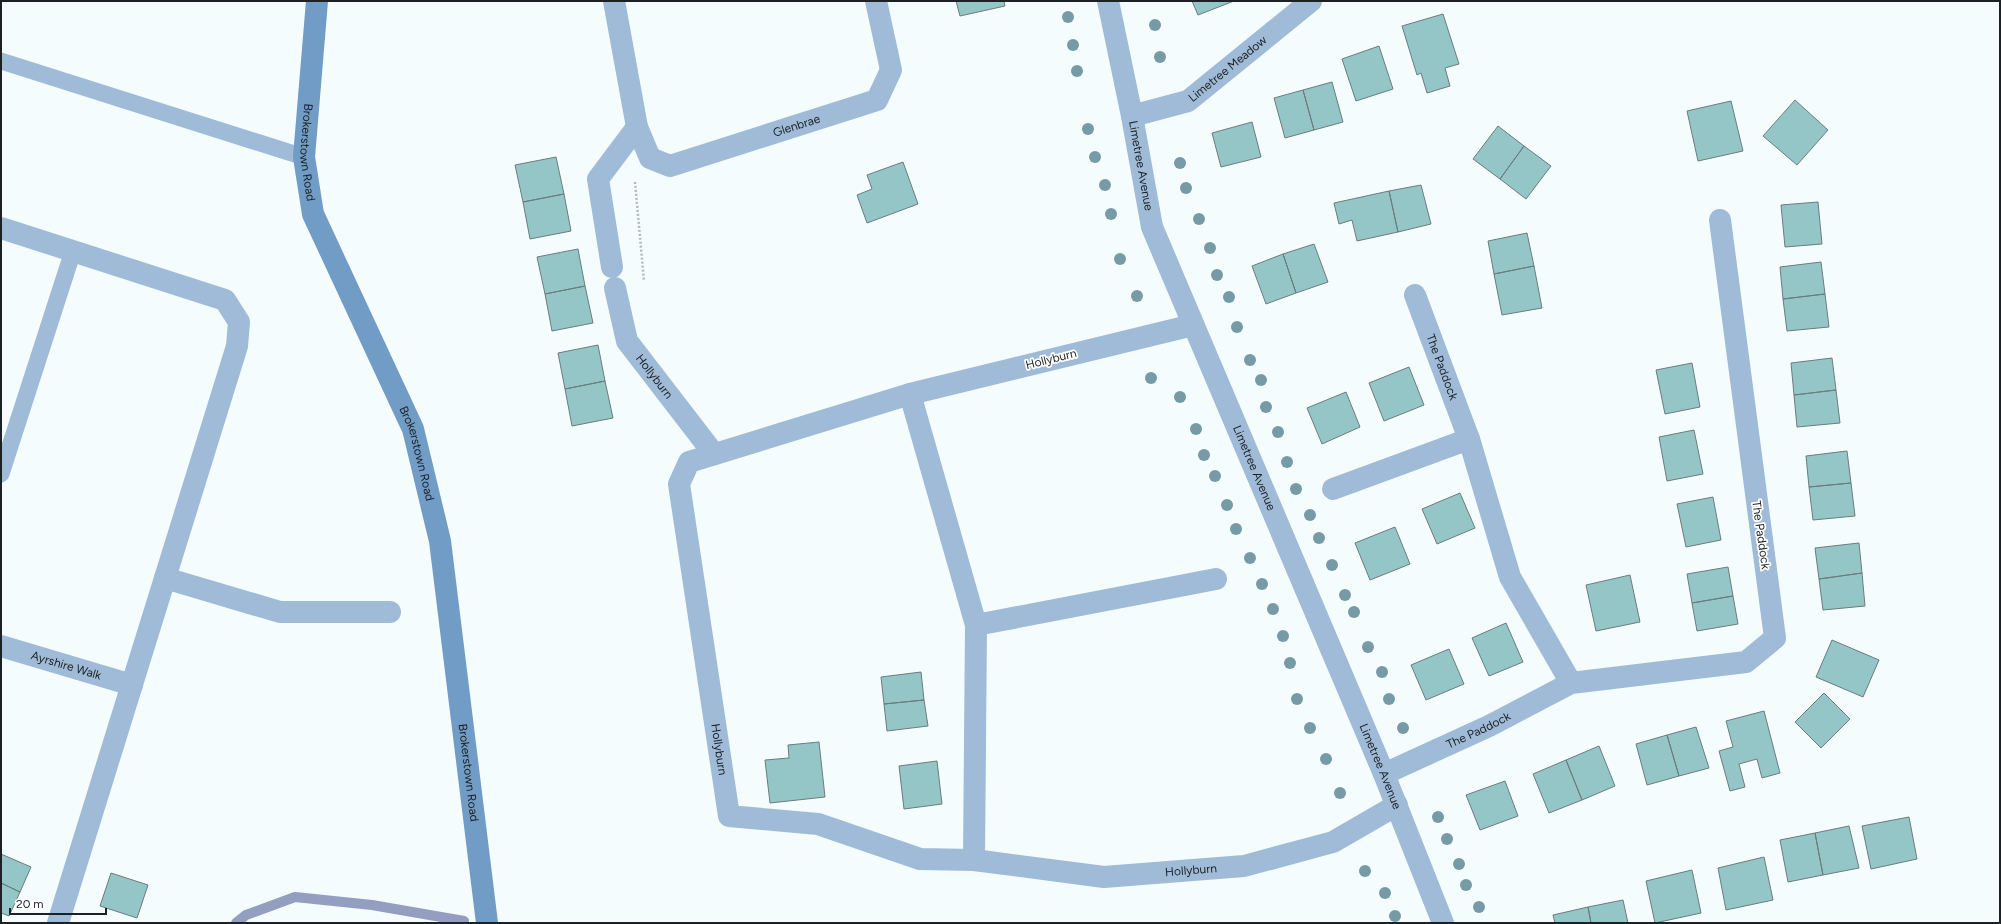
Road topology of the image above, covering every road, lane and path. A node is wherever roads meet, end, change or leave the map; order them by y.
1 (318, 1) edge
2 (614, 1) edge
3 (876, 1) edge
4 (1108, 1) edge
5 (1311, 1) edge
6 (1, 61) edge
7 (1132, 116) junction
8 (637, 127) junction
9 (304, 157) junction
10 (650, 158) junction
11 (1720, 220) dead end
12 (1, 228) edge
13 (73, 251) junction
14 (612, 267) dead end
15 (615, 288) dead end
16 (644, 289) dead end
17 (1415, 295) dead end
18 (1193, 324) junction
19 (910, 394) junction
20 (1469, 439) junction
21 (714, 454) junction
22 (1, 474) edge
23 (1333, 489) dead end
24 (165, 578) junction
25 (1216, 579) dead end
26 (390, 612) dead end
27 (976, 625) junction
28 (1, 646) edge
29 (1571, 683) junction
30 (132, 685) junction
31 (1384, 774) junction
32 (1397, 805) junction
33 (974, 860) junction
34 (58, 923) edge
35 (487, 923) edge
36 (1443, 923) edge

1 - 9 street, Brokerstown Road
2 - 8 street
3 - 10 street, Glenbrae
4 - 7 street, Limetree Avenue
5 - 7 street, Limetree Meadow
6 - 9 lane
7 - 18 street, Limetree Avenue
8 - 10 street
8 - 14 street
9 - 35 street, Brokerstown Road
10 - 16 path
11 - 29 street, The Paddock
12 - 13 street
13 - 22 lane
13 - 24 street
15 - 21 street, Hollyburn
17 - 20 street, The Paddock
18 - 19 street, Hollyburn
18 - 31 street, Limetree Avenue
19 - 21 street, Hollyburn
19 - 27 street
20 - 23 street
20 - 29 street, The Paddock
21 - 33 street, Hollyburn
24 - 26 street
24 - 30 street
25 - 27 street
27 - 33 street
28 - 30 street, Ayrshire Walk
29 - 31 street, The Paddock
30 - 34 street
31 - 32 street, Limetree Avenue
32 - 33 street, Hollyburn
32 - 36 street, Limetree Avenue

